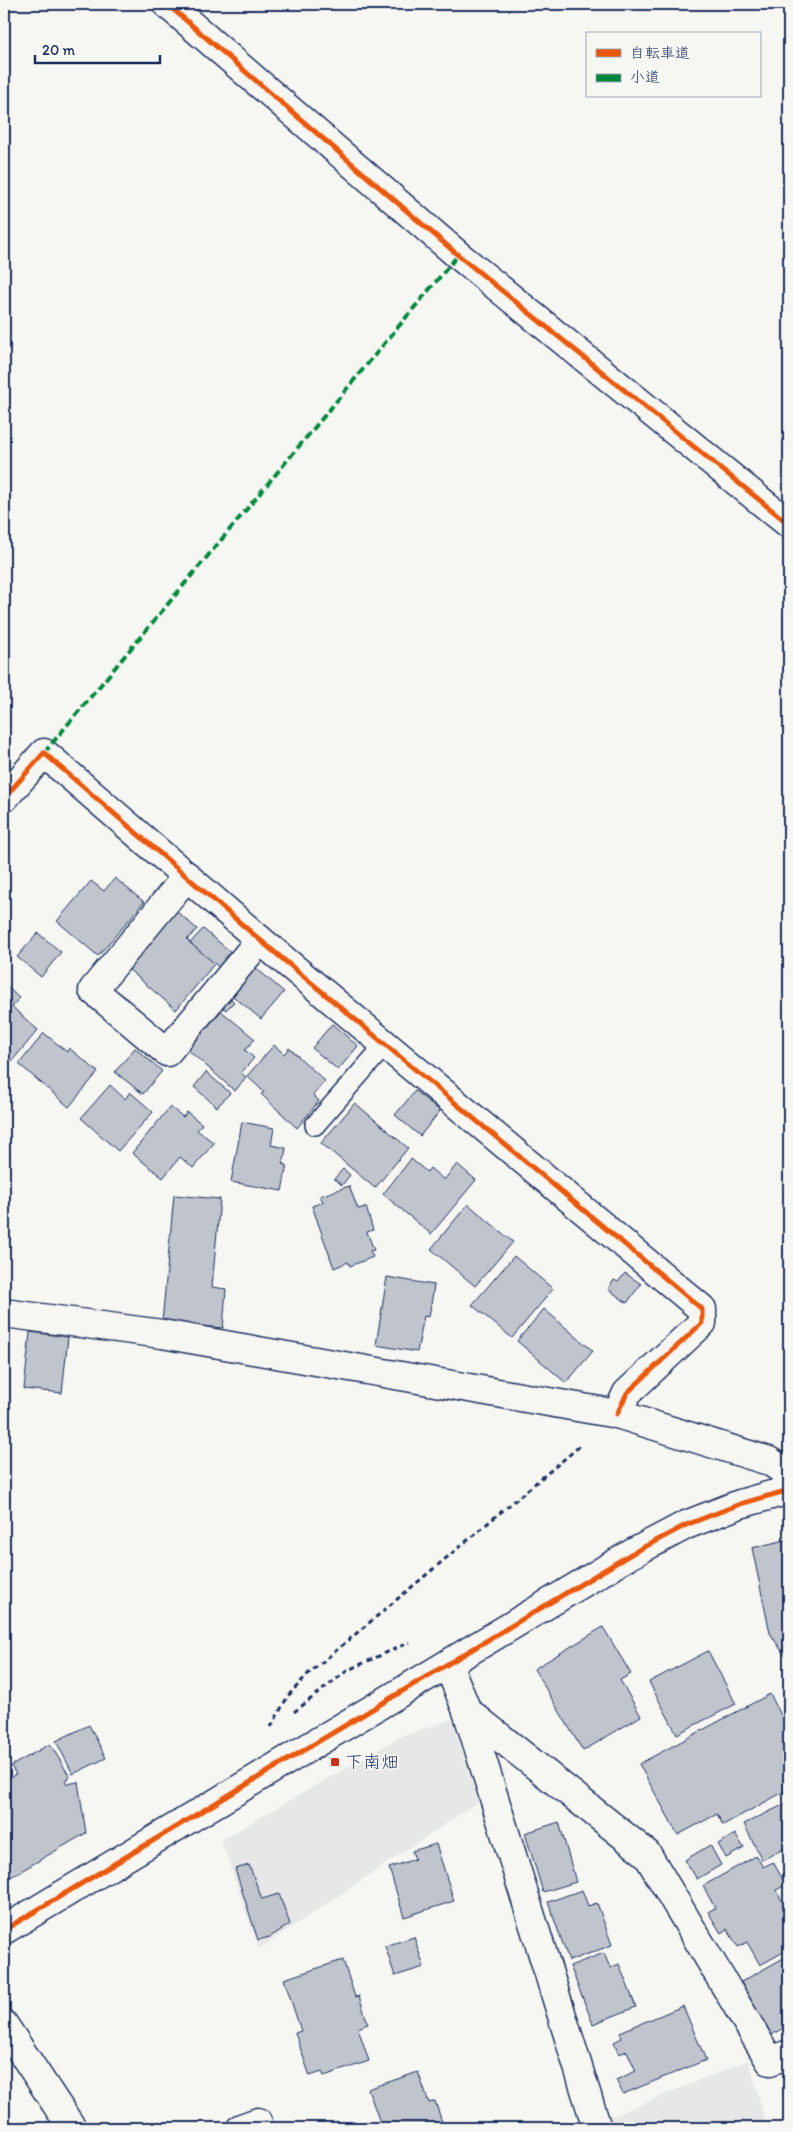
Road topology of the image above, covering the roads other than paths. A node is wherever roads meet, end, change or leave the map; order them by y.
1 (167, 4) edge
2 (789, 524) edge
3 (4, 798) edge
4 (187, 876) junction
5 (260, 940) junction
6 (385, 1044) junction
7 (315, 1125) dead end
8 (4, 1314) edge
9 (618, 1414) junction
10 (789, 1474) edge
11 (789, 1490) edge
12 (448, 1664) junction
13 (466, 1711) junction
14 (4, 1930) edge
15 (4, 2025) edge
16 (789, 2054) edge
17 (594, 2127) edge
18 (72, 2128) edge

1 - 2 street
3 - 4 street
4 - 5 street
4 - 5 street
5 - 6 street
6 - 7 lane
6 - 9 street
8 - 9 street
9 - 10 street
11 - 12 street
12 - 13 street
12 - 14 street
13 - 16 street
13 - 17 street
15 - 18 street

